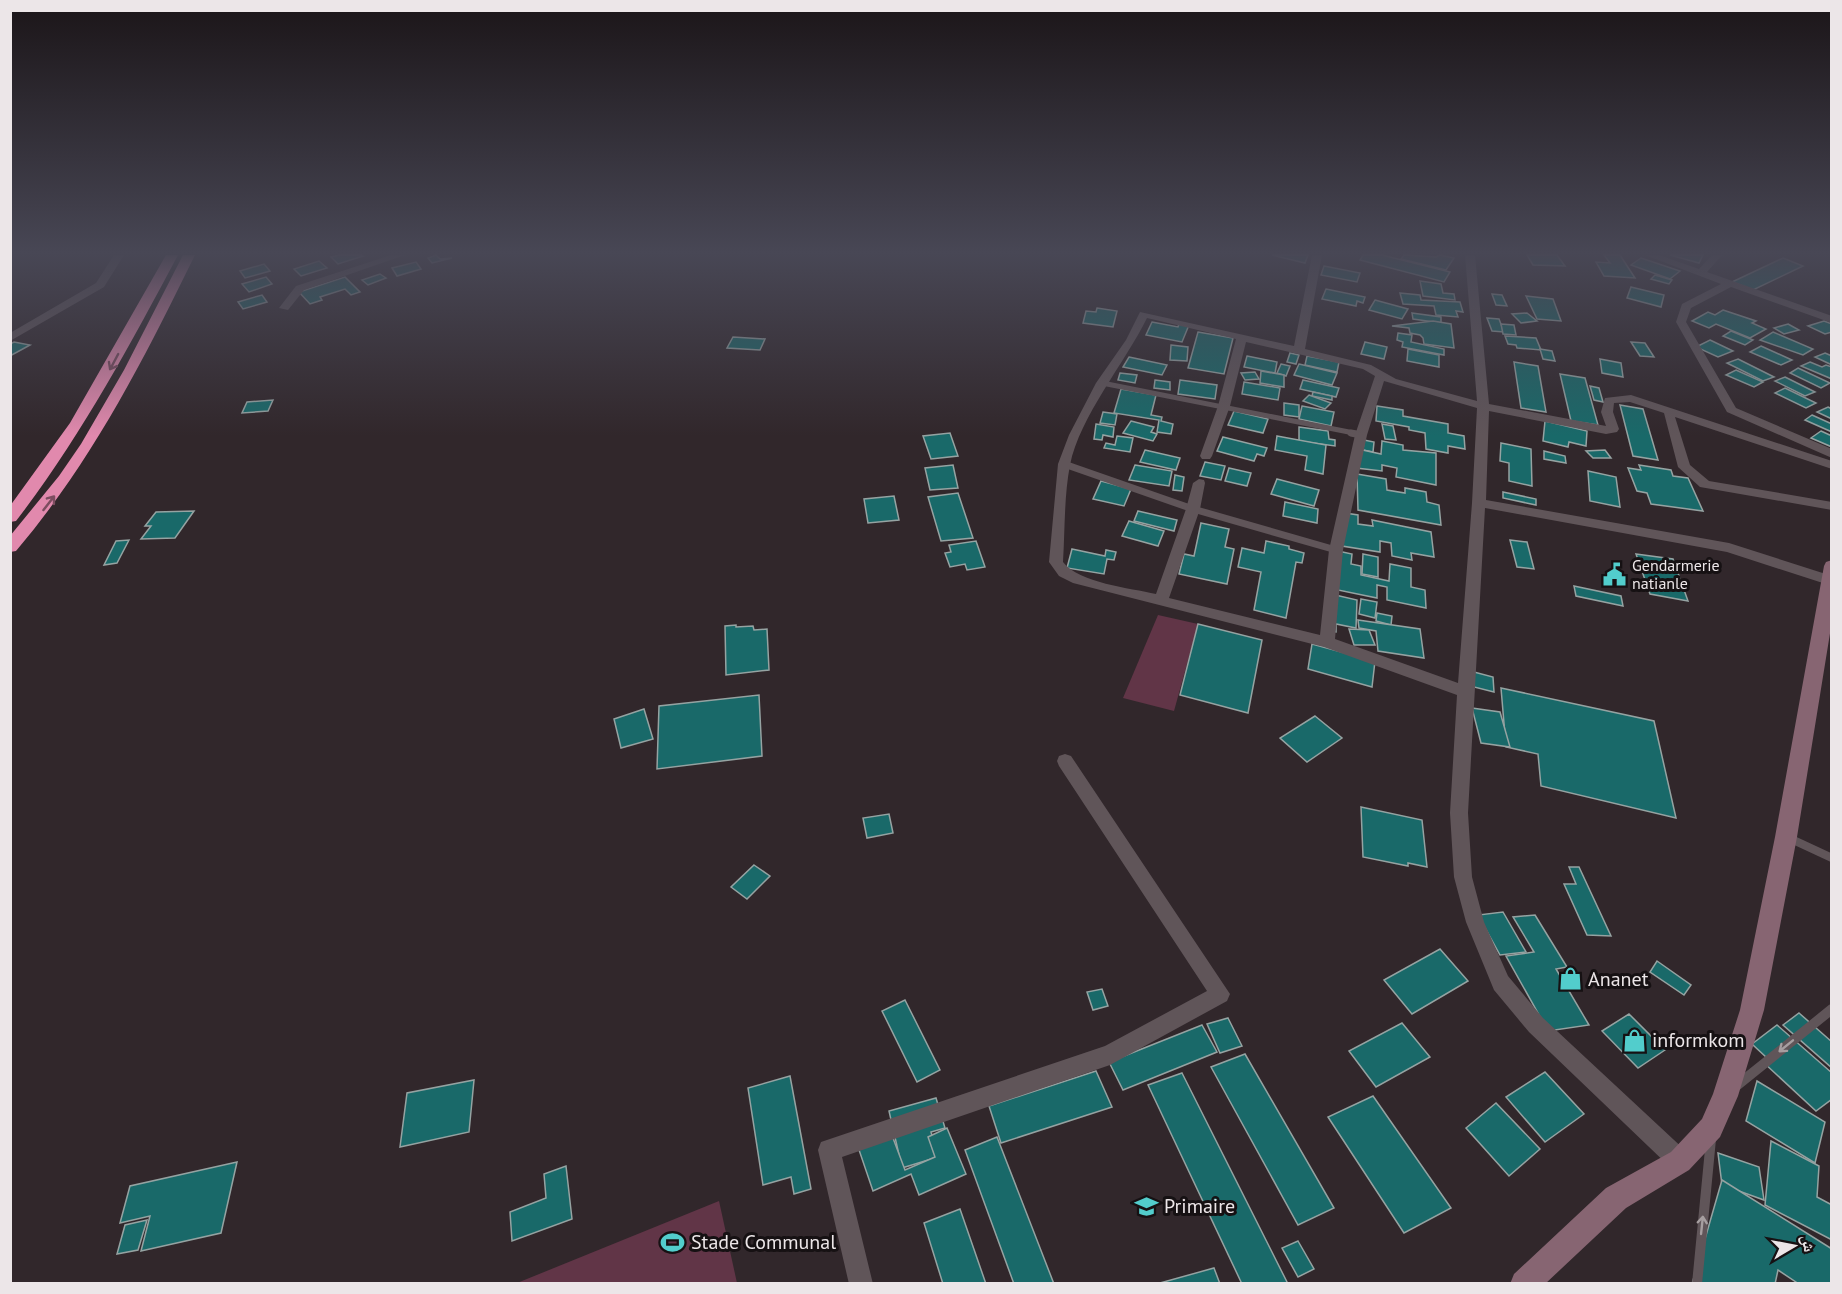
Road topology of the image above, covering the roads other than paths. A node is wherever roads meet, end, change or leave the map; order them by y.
1 (48, 315) edge
2 (139, 315) edge
3 (159, 315) edge
4 (1143, 315) edge
5 (1150, 315) edge
6 (1306, 315) edge
7 (1476, 315) edge
8 (1683, 315) edge
9 (10, 338) edge
10 (1242, 338) junction
11 (1299, 351) junction
12 (1381, 374) junction
13 (1102, 383) junction
14 (1224, 406) junction
15 (1484, 406) junction
16 (1671, 410) junction
17 (1360, 435) junction
18 (1832, 454) edge
19 (1206, 456) dead end
20 (1064, 464) junction
21 (1832, 465) edge
22 (1199, 483) dead end
23 (1479, 502) junction
24 (1832, 506) edge
25 (1193, 509) junction
26 (10, 517) edge
27 (10, 547) edge
28 (1336, 550) junction
29 (1830, 573) edge
30 (1161, 599) junction
31 (1327, 642) junction
32 (1465, 692) junction
33 (1065, 761) dead end
34 (1786, 837) junction
35 (1832, 858) edge
36 (1832, 1009) edge
37 (1725, 1096) junction
38 (1713, 1122) junction
39 (1680, 1161) junction
40 (861, 1284) edge
41 (1524, 1284) edge
42 (1696, 1284) edge

1 - 9 street
2 -> 26 highway
27 -> 3 highway
4 - 13 street
5 - 10 street
6 - 11 street
7 - 15 street
8 - 18 street
10 - 11 street
10 - 14 street
11 - 12 street
12 - 15 street
12 - 17 street
13 - 14 lane
13 - 20 street
14 - 17 lane
14 - 19 street
15 - 16 street
15 - 23 street
16 - 21 street
16 - 24 street
17 - 28 street
20 - 25 lane
20 - 30 street
22 - 25 street
23 - 29 street
23 - 32 street
25 - 28 lane
25 - 30 street
28 - 31 street
29 - 34 main road
30 - 31 street
31 - 32 street
32 - 39 street
33 - 40 street
34 - 35 lane
34 - 37 main road
36 -> 37 lane
37 - 38 main road
38 - 39 main road
42 -> 38 lane
39 - 41 main road

